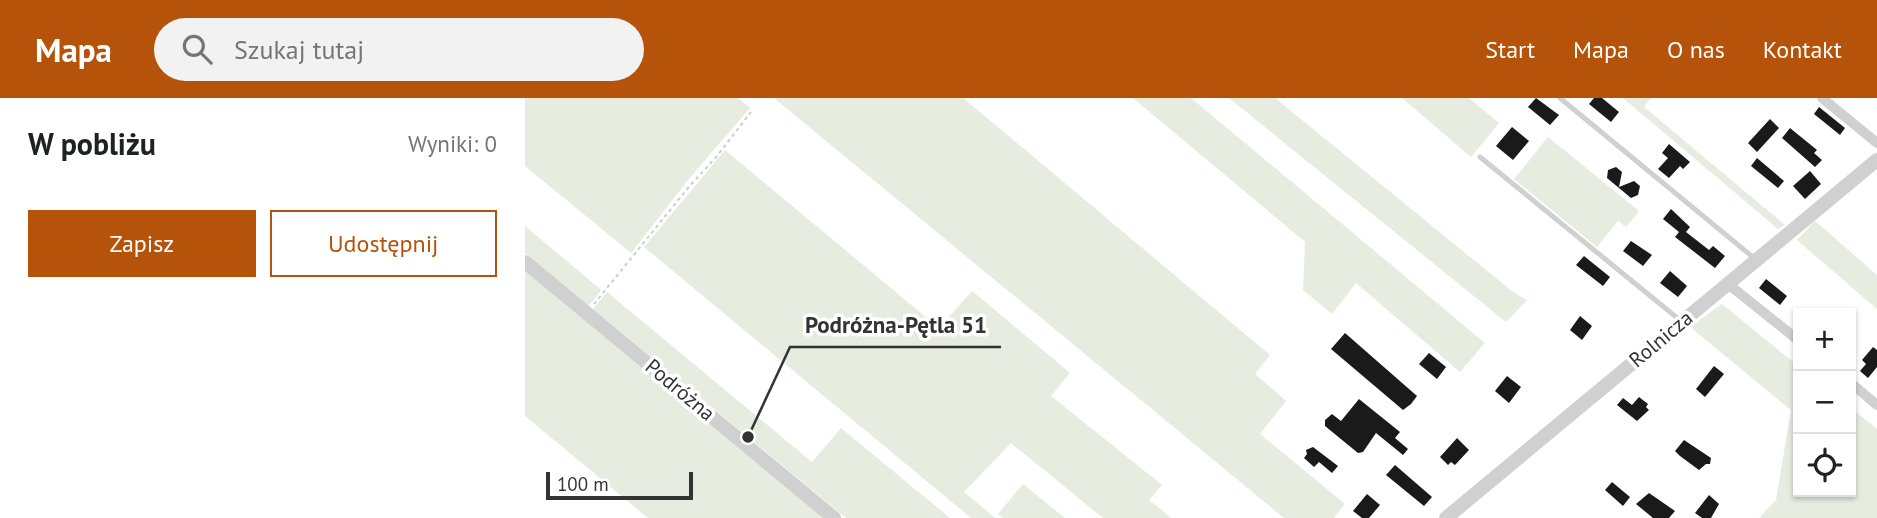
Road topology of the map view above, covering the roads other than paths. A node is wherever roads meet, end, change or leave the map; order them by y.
1 (1560, 98) edge
2 (1822, 98) edge
3 (1877, 143) edge
4 (1480, 157) dead end
5 (1877, 160) edge
6 (1757, 260) junction
7 (525, 262) edge
8 (1728, 284) junction
9 (1682, 322) junction
10 (1793, 336) edge
11 (1856, 387) edge
12 (1877, 405) edge
13 (834, 518) edge
14 (1446, 518) edge

1 - 6 lane
2 - 3 street
4 - 9 lane
5 - 6 street, Rolnicza
6 - 8 street, Rolnicza
7 - 13 street, Podróżna
8 - 9 street, Rolnicza
8 - 10 street
9 - 14 street, Rolnicza
11 - 12 street

